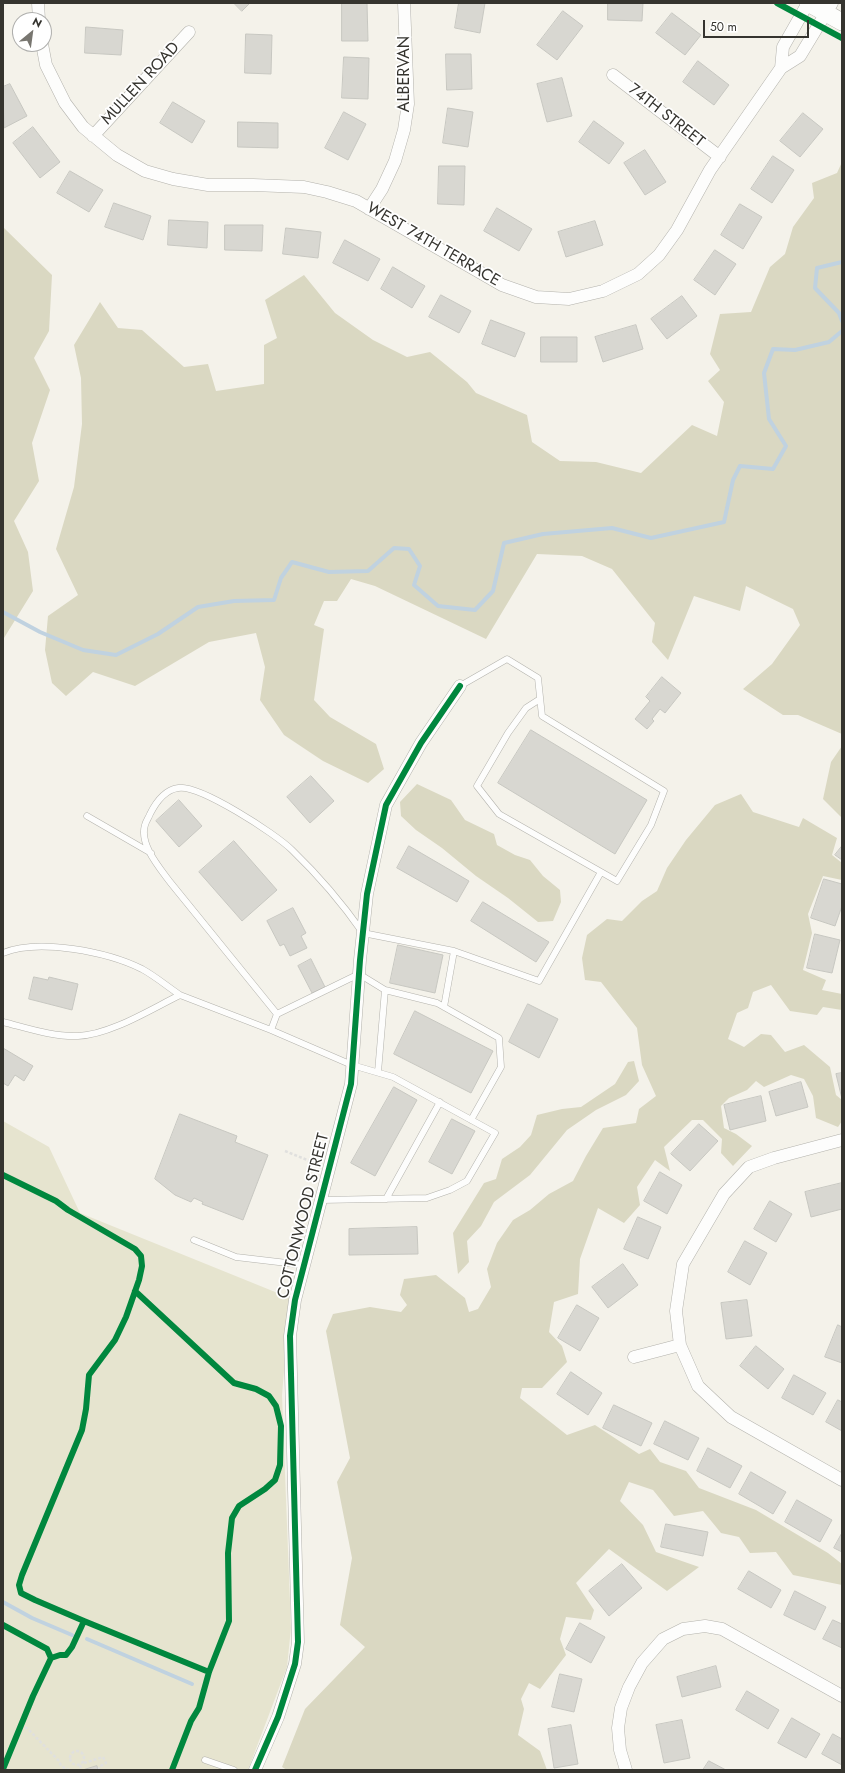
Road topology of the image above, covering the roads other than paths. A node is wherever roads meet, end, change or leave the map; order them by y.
1 (404, 3) edge
2 (808, 3) edge
3 (829, 8) edge
4 (842, 22) edge
5 (189, 32) dead end
6 (44, 52) edge
7 (781, 68) junction
8 (613, 75) dead end
9 (93, 136) junction
10 (720, 157) junction
11 (369, 208) junction
12 (460, 686) joint
13 (540, 699) junction
14 (87, 816) dead end
15 (151, 853) junction
16 (601, 872) junction
17 (363, 933) junction
18 (454, 951) junction
19 (3, 952) edge
20 (359, 974) junction
21 (385, 990) junction
22 (180, 995) junction
23 (444, 1007) junction
24 (277, 1014) junction
25 (3, 1022) edge
26 (271, 1030) junction
27 (352, 1065) junction
28 (378, 1072) junction
29 (440, 1102) junction
30 (471, 1120) junction
31 (842, 1140) edge
32 (386, 1199) junction
33 (321, 1200) junction
34 (194, 1240) dead end
35 (304, 1266) junction
36 (680, 1345) junction
37 (634, 1357) dead end
38 (842, 1480) edge
39 (842, 1696) edge
40 (205, 1760) dead end
41 (234, 1770) edge
42 (256, 1770) edge
43 (626, 1770) edge

1 - 11 street, ALBERVAN
2 - 3 main road
2 - 7 street
3 - 4 main road
3 - 7 street
5 - 9 street, MULLEN ROAD
6 - 9 street, WEST 74TH TERRACE
7 - 10 street, WEST 74TH TERRACE
8 - 10 street, 74TH STREET
9 - 11 street, WEST 74TH TERRACE
10 - 11 street, WEST 74TH TERRACE
12 - 13 lane
12 - 17 street, COTTONWOOD STREET
13 - 16 lane
13 - 16 lane
14 - 15 lane
15 - 17 lane
15 - 24 lane
16 - 18 lane
17 - 18 lane
17 - 20 street, COTTONWOOD STREET
18 - 23 lane
19 - 22 lane
20 - 21 lane
20 - 24 lane
20 - 27 street, COTTONWOOD STREET
21 - 23 lane
21 - 28 lane
22 - 25 lane
22 - 26 lane
23 - 30 lane
24 - 26 lane
26 - 27 lane
27 - 28 lane
27 - 33 street, COTTONWOOD STREET
28 - 29 lane
29 - 30 lane
29 - 32 lane
30 - 32 lane
31 - 36 street
32 - 33 lane
33 - 35 street, COTTONWOOD STREET
34 - 35 lane
35 - 42 street, COTTONWOOD STREET
36 - 37 street
36 - 38 street
39 - 43 street
40 - 41 lane

